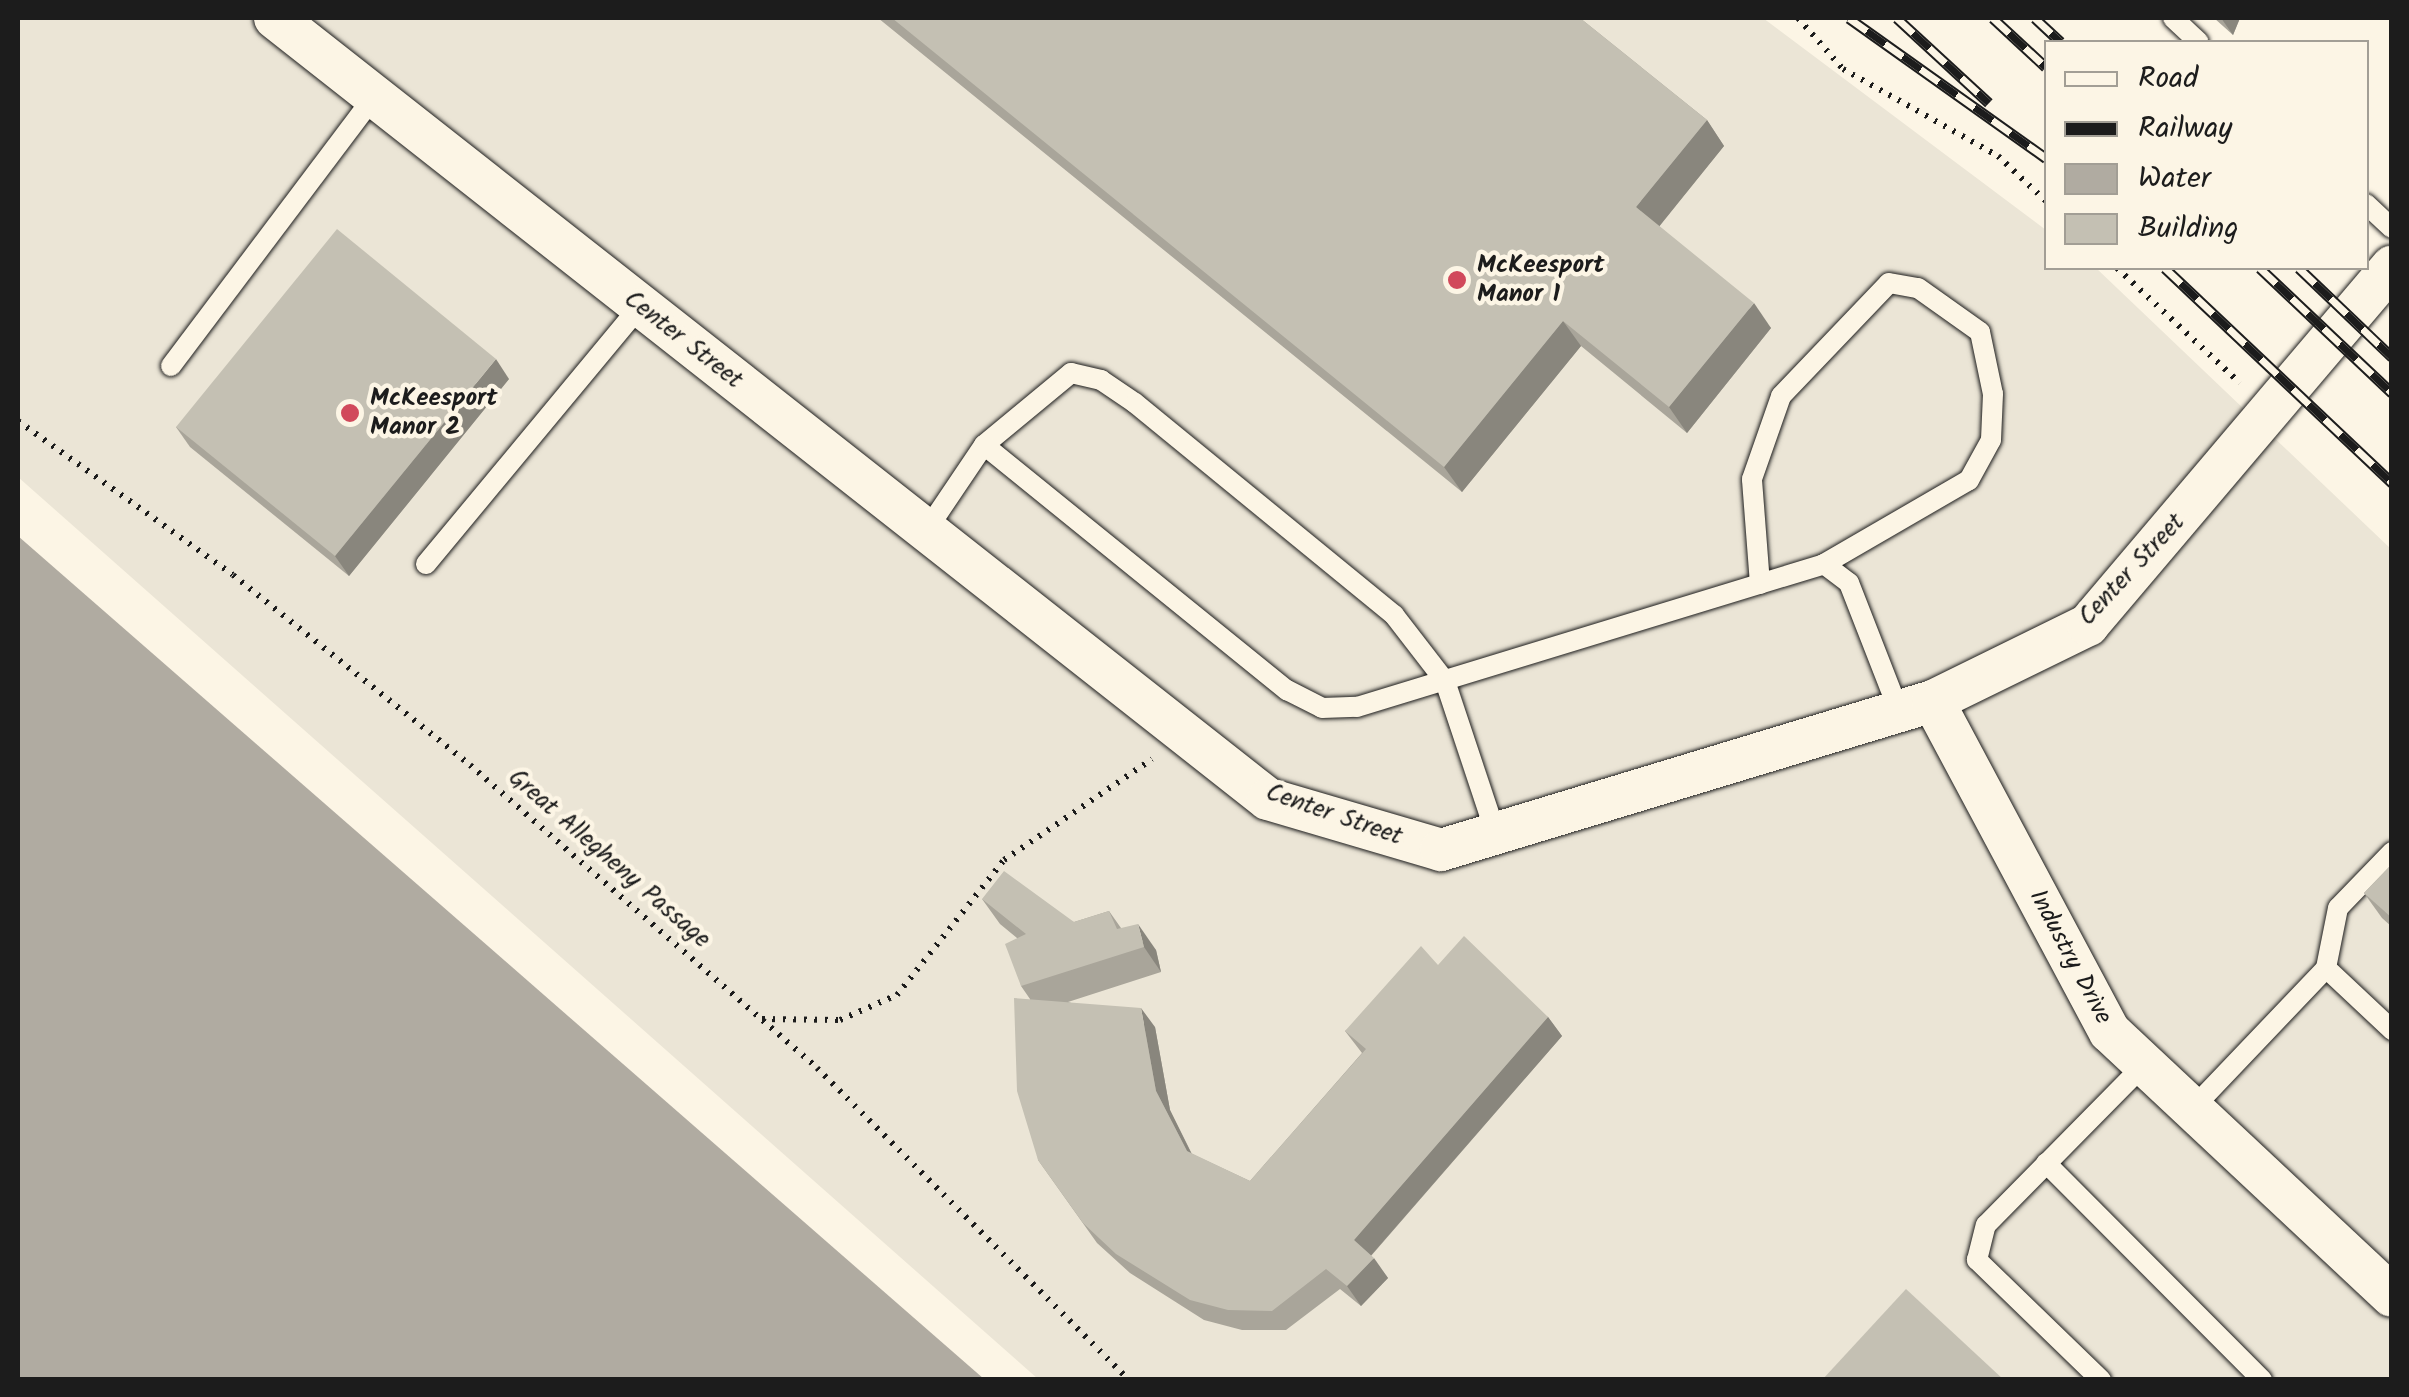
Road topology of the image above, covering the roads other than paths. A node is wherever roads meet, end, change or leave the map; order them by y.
1 (275, 18) edge
2 (2173, 18) edge
3 (2197, 40) edge
4 (374, 97) junction
5 (2369, 207) edge
6 (2392, 228) edge
7 (2392, 266) edge
8 (640, 306) junction
9 (171, 366) dead end
10 (984, 446) junction
11 (926, 530) junction
12 (426, 564) dead end
13 (1824, 564) junction
14 (1760, 584) junction
15 (1445, 680) junction
16 (1916, 706) junction
17 (1496, 834) junction
18 (2392, 852) edge
19 (2326, 968) junction
20 (2392, 1030) edge
21 (2144, 1065) junction
22 (2190, 1110) junction
23 (2046, 1163) junction
24 (2392, 1296) edge
25 (2101, 1380) edge
26 (2262, 1380) edge

1 - 4 street, Center Street
2 - 3 lane
4 - 8 street, Center Street
4 - 9 lane
5 - 6 lane
7 - 16 street, Center Street
8 - 11 street, Center Street
8 - 12 lane
10 - 11 lane
10 - 15 lane
10 - 15 lane
11 - 17 street, Center Street
13 - 14 lane
13 - 14 lane
13 - 16 lane
14 - 15 lane
15 - 17 lane
16 - 17 street, Center Street
16 - 21 street, Industry Drive
18 - 19 lane
19 - 20 lane
19 - 22 lane
21 - 22 street, Industry Drive
21 - 23 lane
22 - 24 street, Industry Drive
23 - 25 lane
23 - 26 lane

